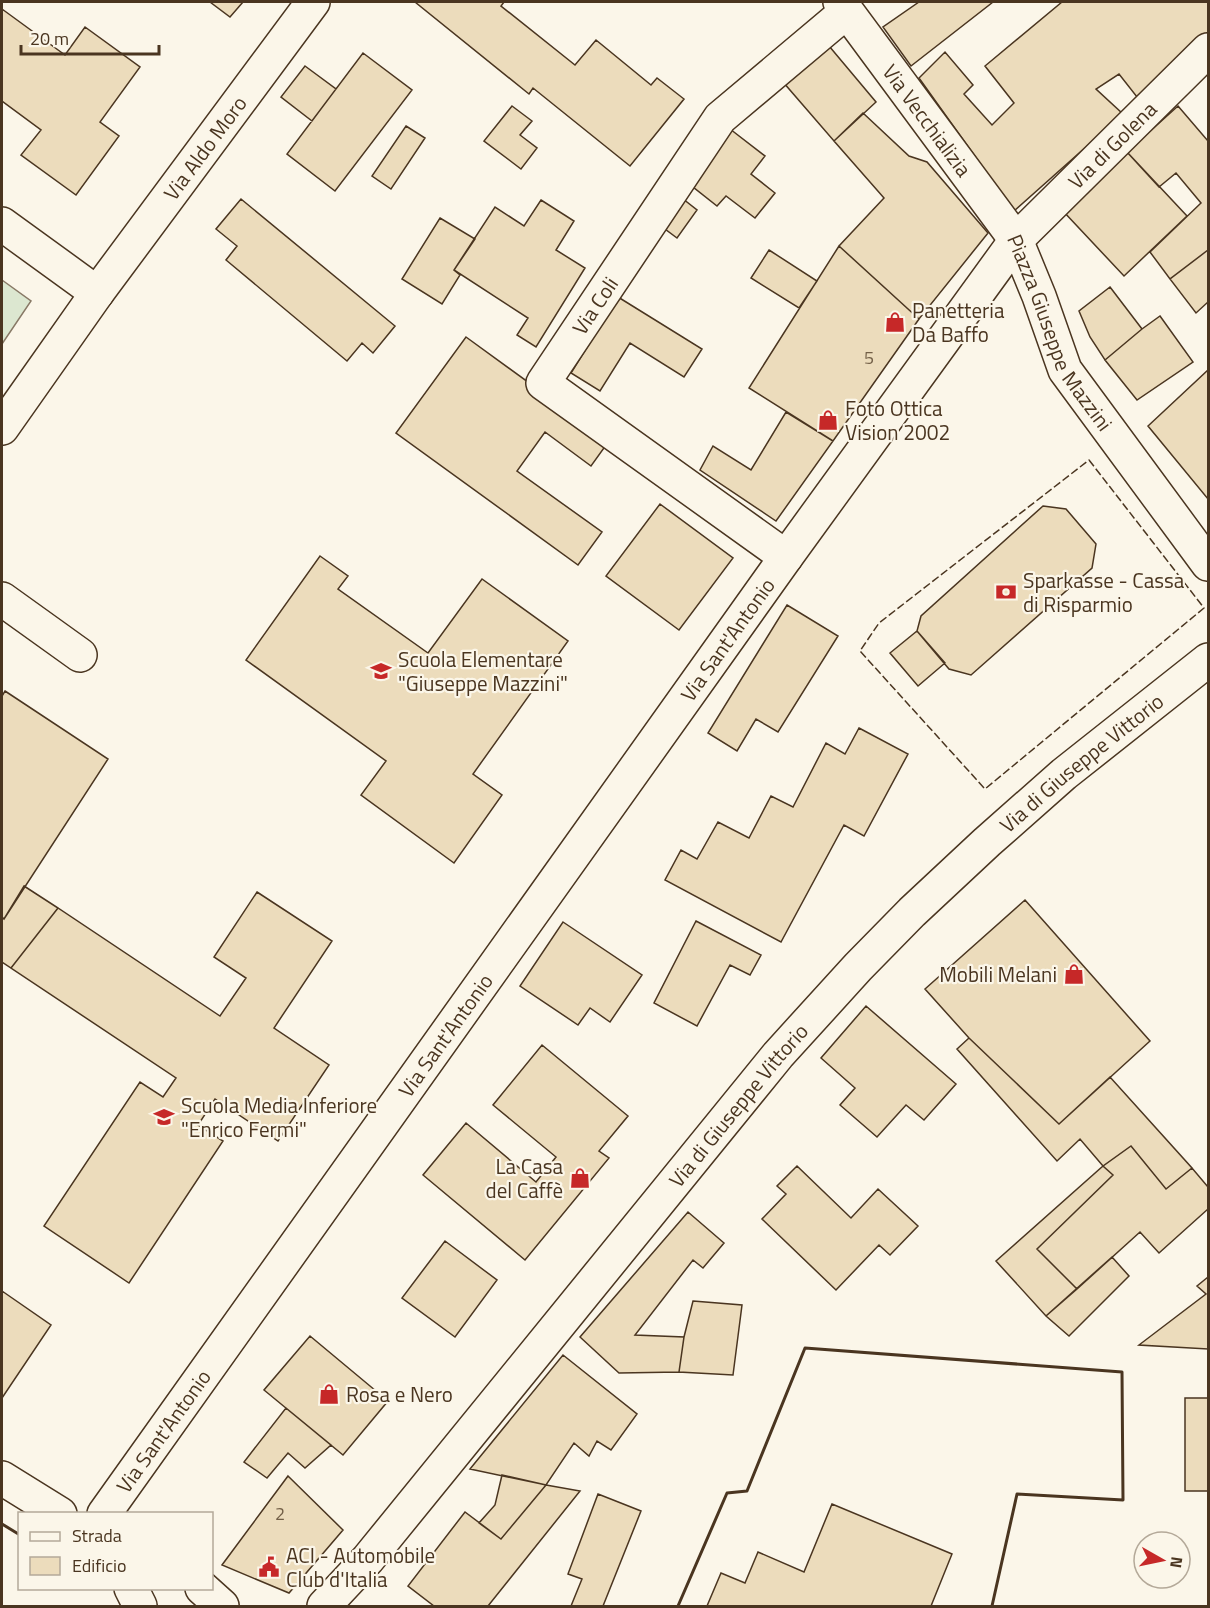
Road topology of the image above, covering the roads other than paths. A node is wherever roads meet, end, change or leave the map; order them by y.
1 (314, 2) edge
2 (843, 7) edge
3 (1209, 50) edge
4 (2, 224) edge
5 (1016, 240) junction
6 (97, 293) junction
7 (2, 428) edge
8 (786, 557) junction
9 (1209, 564) edge
10 (2, 599) edge
11 (81, 655) dead end
12 (1209, 660) edge
13 (2, 1478) edge
14 (57, 1512) edge
15 (105, 1512) edge
16 (132, 1590) edge
17 (204, 1590) edge
18 (140, 1606) edge
19 (222, 1606) edge
20 (324, 1606) edge

1 - 6 street, Via Aldo Moro
2 - 5 street, Via Vecchializia
2 - 8 street, Via Coli
3 - 5 street, Via di Golena
4 - 6 street
5 - 8 street, Piazza Giuseppe Mazzini
5 - 9 street, Piazza Giuseppe Mazzini
6 - 7 street, Via Aldo Moro
8 - 15 street, Via Sant'Antonio
10 - 11 street
12 - 20 street, Via di Giuseppe Vittorio
13 - 14 street
16 - 18 street
17 - 19 street

